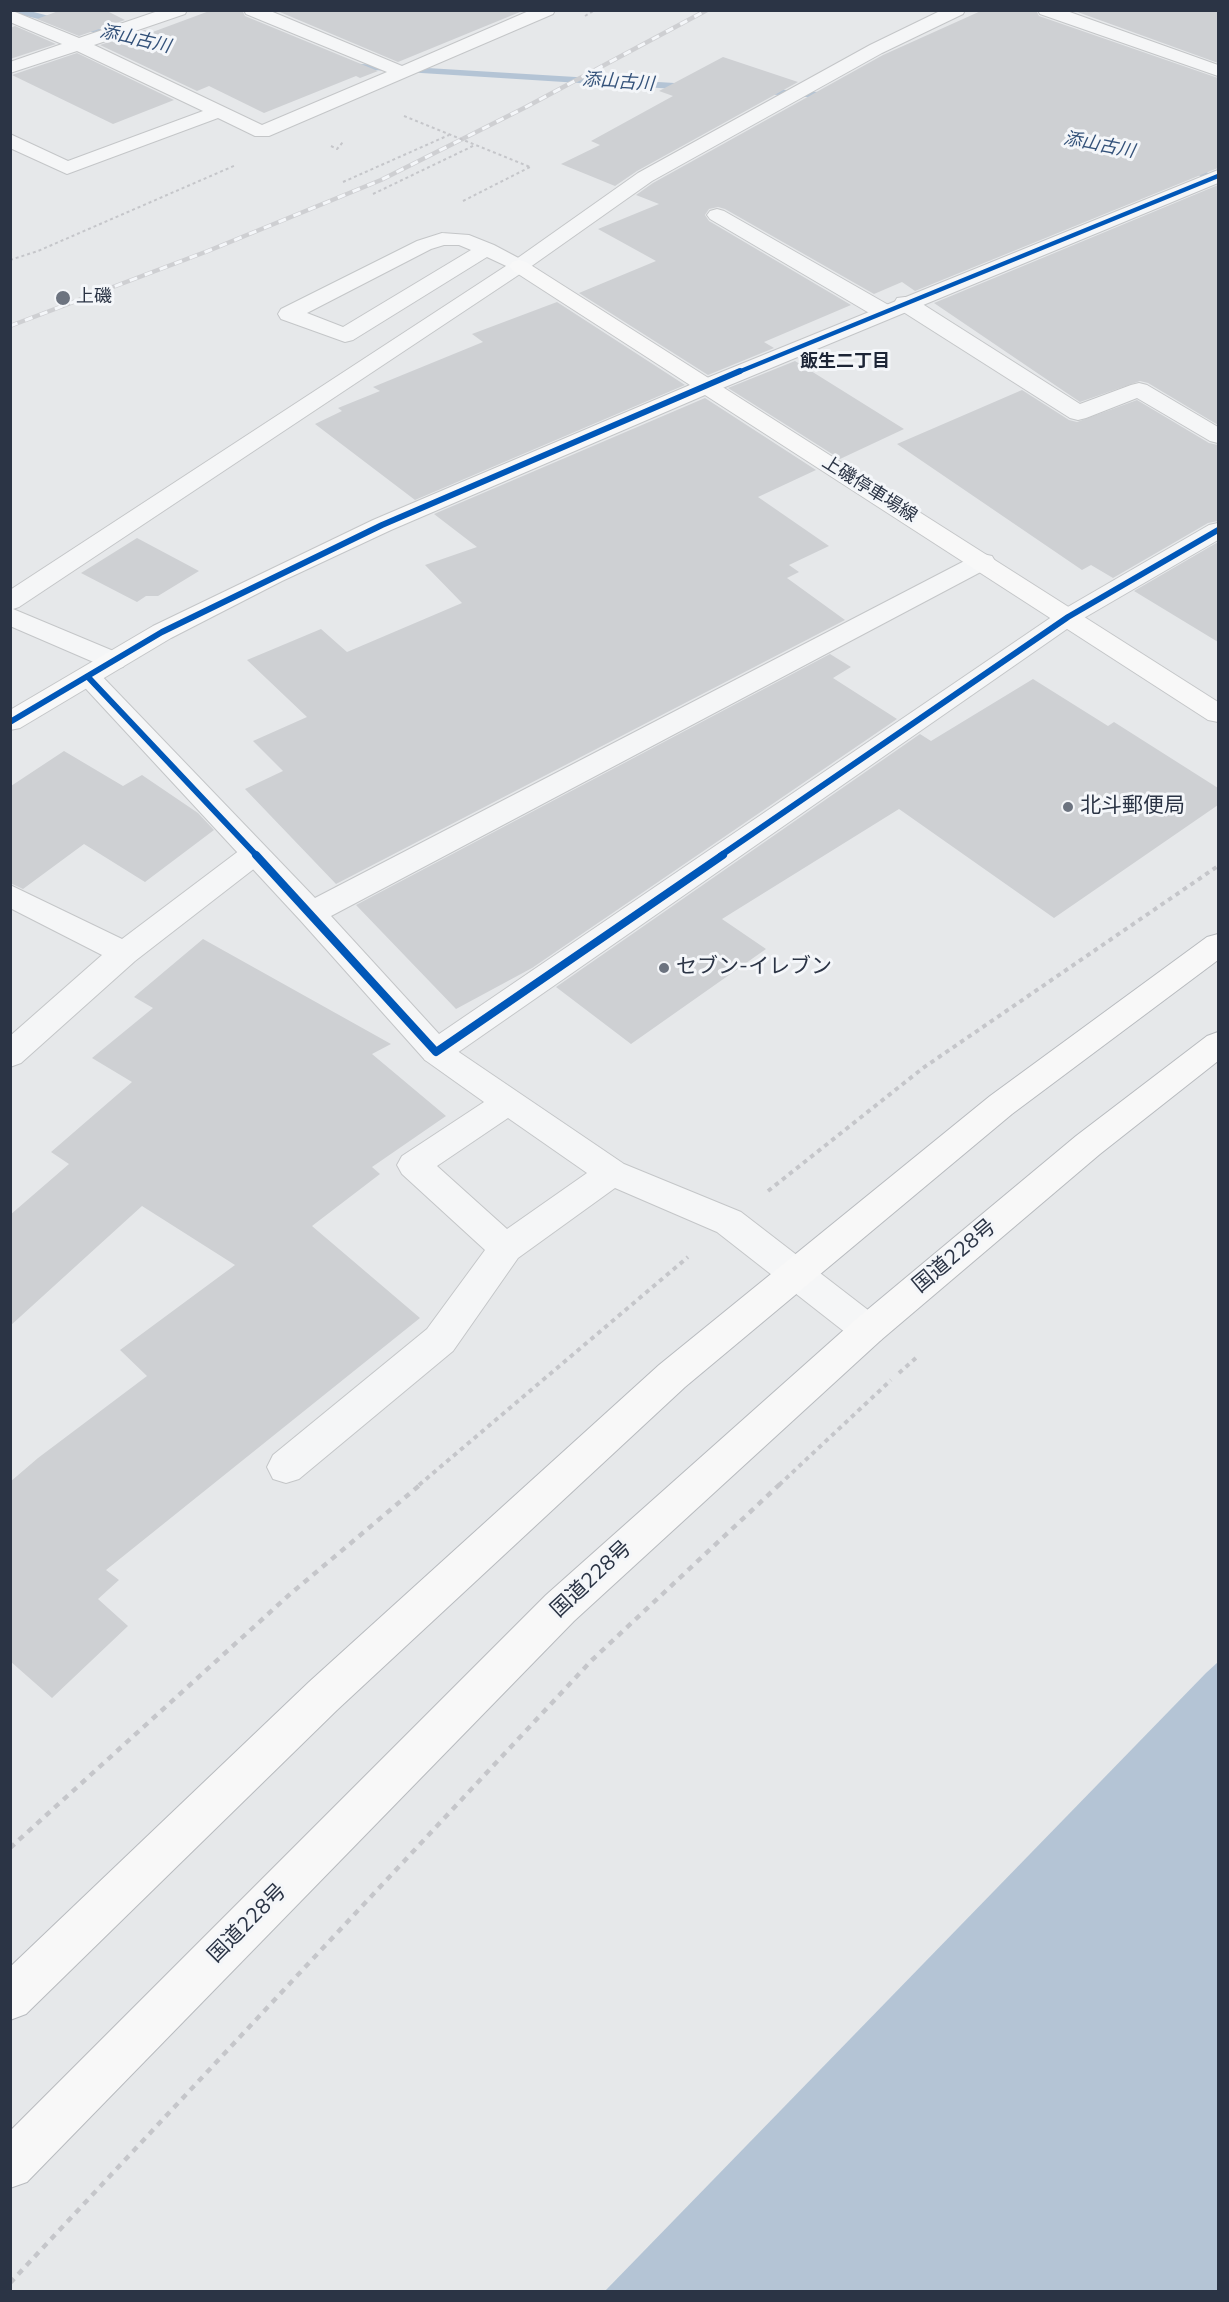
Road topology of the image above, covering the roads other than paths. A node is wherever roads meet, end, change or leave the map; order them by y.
1 (179, 10) edge
2 (252, 10) edge
3 (547, 10) edge
4 (957, 10) edge
5 (1046, 10) edge
6 (10, 15) edge
7 (79, 45) junction
8 (10, 68) edge
9 (1218, 71) edge
10 (402, 72) junction
11 (218, 112) junction
12 (10, 140) edge
13 (1218, 176) edge
14 (717, 215) dead end
15 (487, 249) junction
16 (519, 266) junction
17 (905, 303) junction
18 (884, 312) junction
19 (705, 387) junction
20 (1218, 436) edge
21 (1218, 530) edge
22 (983, 561) junction
23 (10, 602) edge
24 (10, 616) edge
25 (1068, 618) junction
26 (114, 661) junction
27 (88, 677) junction
28 (1218, 714) edge
29 (10, 722) edge
30 (254, 854) junction
31 (10, 895) edge
32 (311, 914) junction
33 (1218, 945) edge
34 (124, 953) junction
35 (1218, 1044) edge
36 (436, 1052) junction
37 (10, 1055) edge
38 (508, 1102) junction
39 (612, 1173) junction
40 (506, 1248) junction
41 (796, 1274) junction
42 (868, 1330) junction
43 (286, 1467) dead end
44 (10, 1998) edge
45 (10, 2165) edge

1 - 7 street
2 - 10 street
3 - 10 street
4 - 16 street
5 - 9 street
6 - 7 street
7 - 8 street
7 - 11 street
10 - 11 street
11 - 12 street
13 - 17 street
14 - 18 street
15 - 15 street
15 - 16 street
16 - 19 main road, 上磯停車場線
16 - 23 street
17 - 18 street
17 - 20 street
18 - 19 street
19 - 22 main road, 上磯停車場線
19 - 26 main road
21 - 25 street
22 - 25 main road, 上磯停車場線
22 - 32 street
24 - 26 street
25 - 28 main road, 上磯停車場線
25 - 36 street
26 - 27 main road
27 - 29 main road
27 - 30 street
30 - 32 street
30 - 34 street
31 - 34 street
32 - 36 street
33 - 41 main road
34 - 37 street
35 - 42 main road, 国道228号
36 - 38 street
38 - 39 street
38 - 40 street
39 - 40 street
39 - 41 street
40 - 43 street
41 - 42 street
41 - 44 main road
42 - 45 main road, 国道228号

